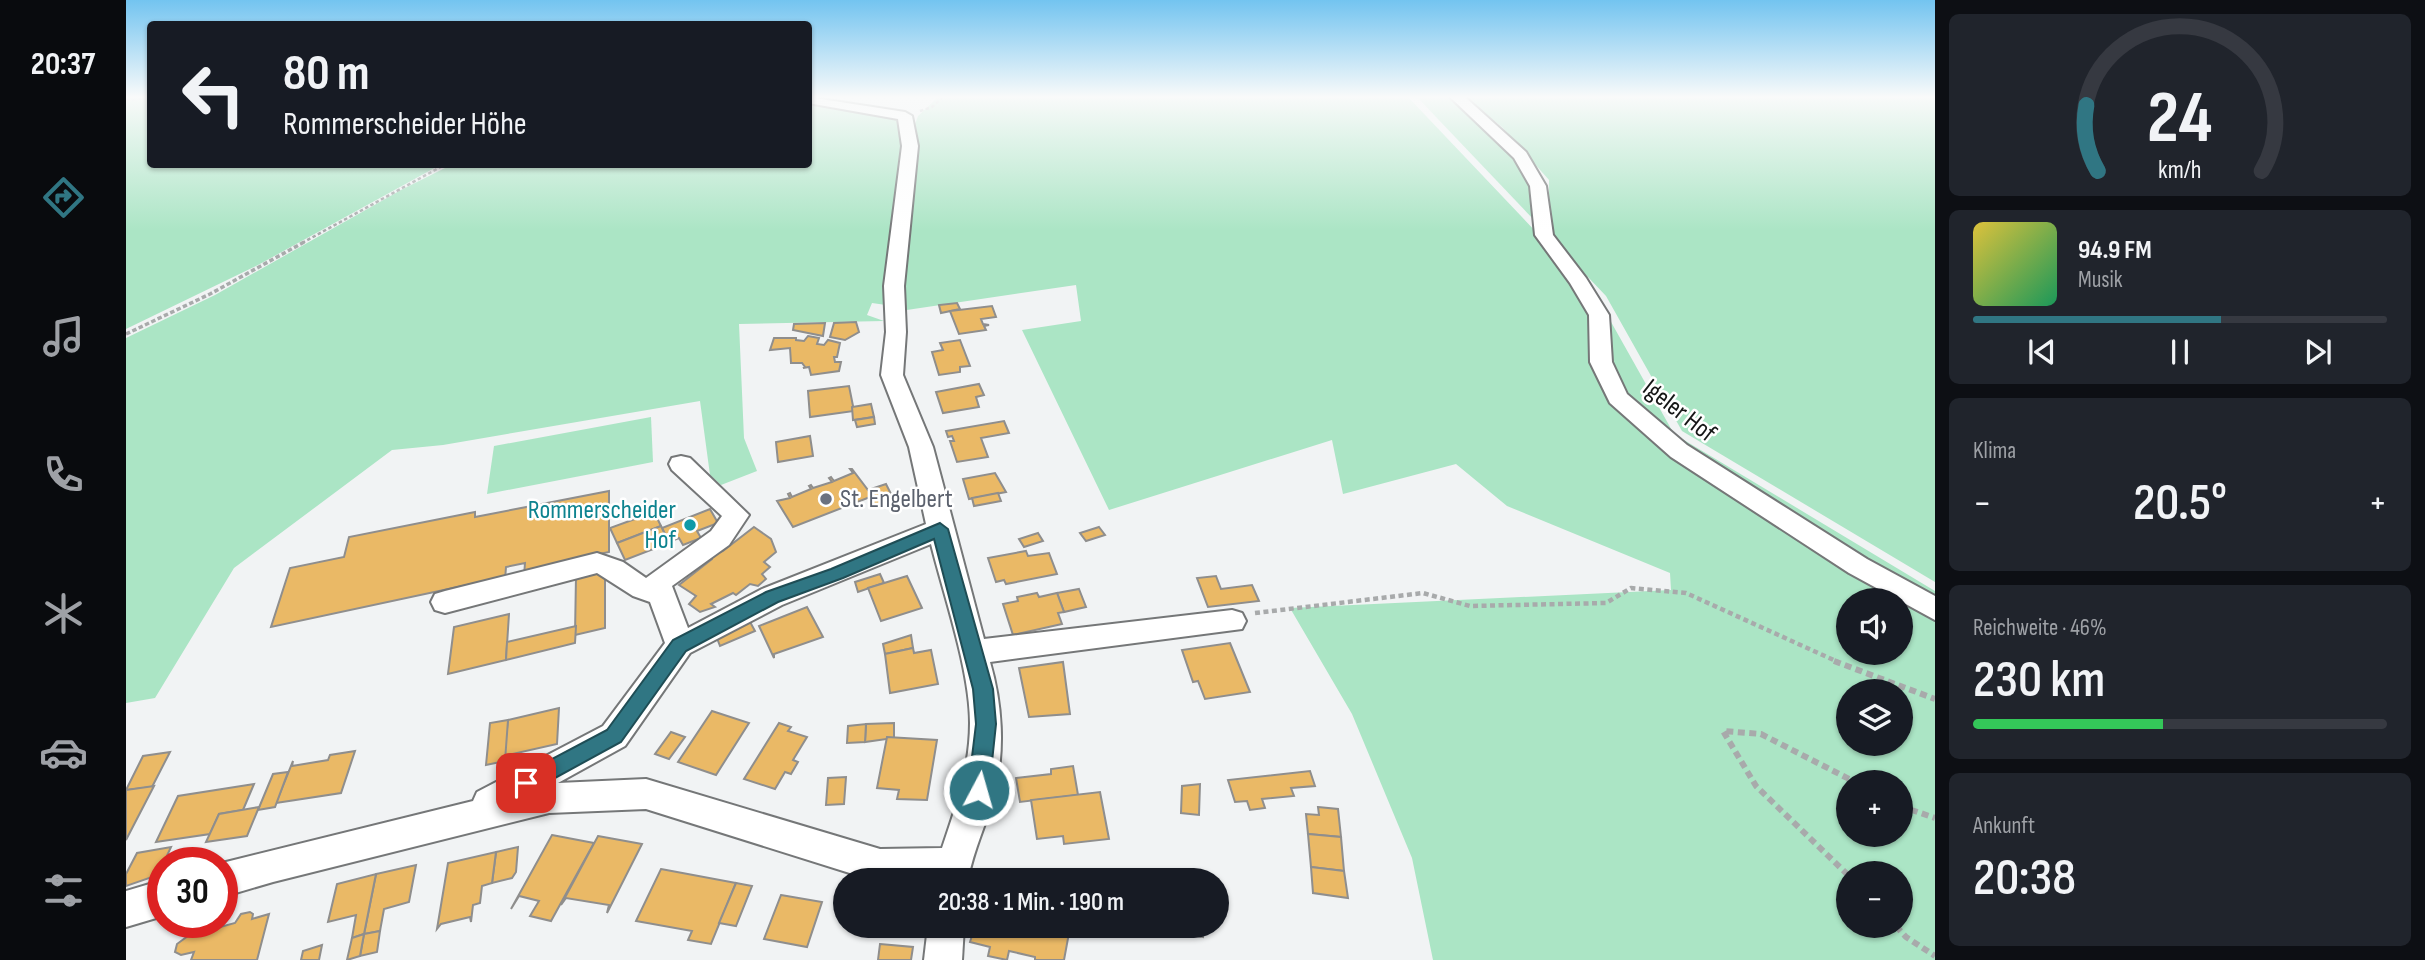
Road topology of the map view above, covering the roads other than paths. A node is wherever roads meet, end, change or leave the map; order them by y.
1 (910, 142) edge
2 (1507, 142) edge
3 (681, 464) dead end
4 (940, 529) junction
5 (660, 592) junction
6 (445, 602) dead end
7 (1935, 609) edge
8 (1232, 621) road end
9 (680, 646) junction
10 (974, 652) junction
11 (459, 819) junction
12 (904, 868) edge
13 (953, 868) edge
14 (238, 876) edge
15 (147, 903) edge
16 (126, 909) edge
17 (945, 938) edge
18 (943, 960) edge

1 - 4 street
2 - 7 street, Igeler Hof
3 - 5 street
4 - 9 street
4 - 10 street
5 - 6 street
5 - 9 street
8 - 10 street
9 - 11 street
10 - 13 street
11 - 12 street
11 - 14 street
15 - 16 street
17 - 18 street

